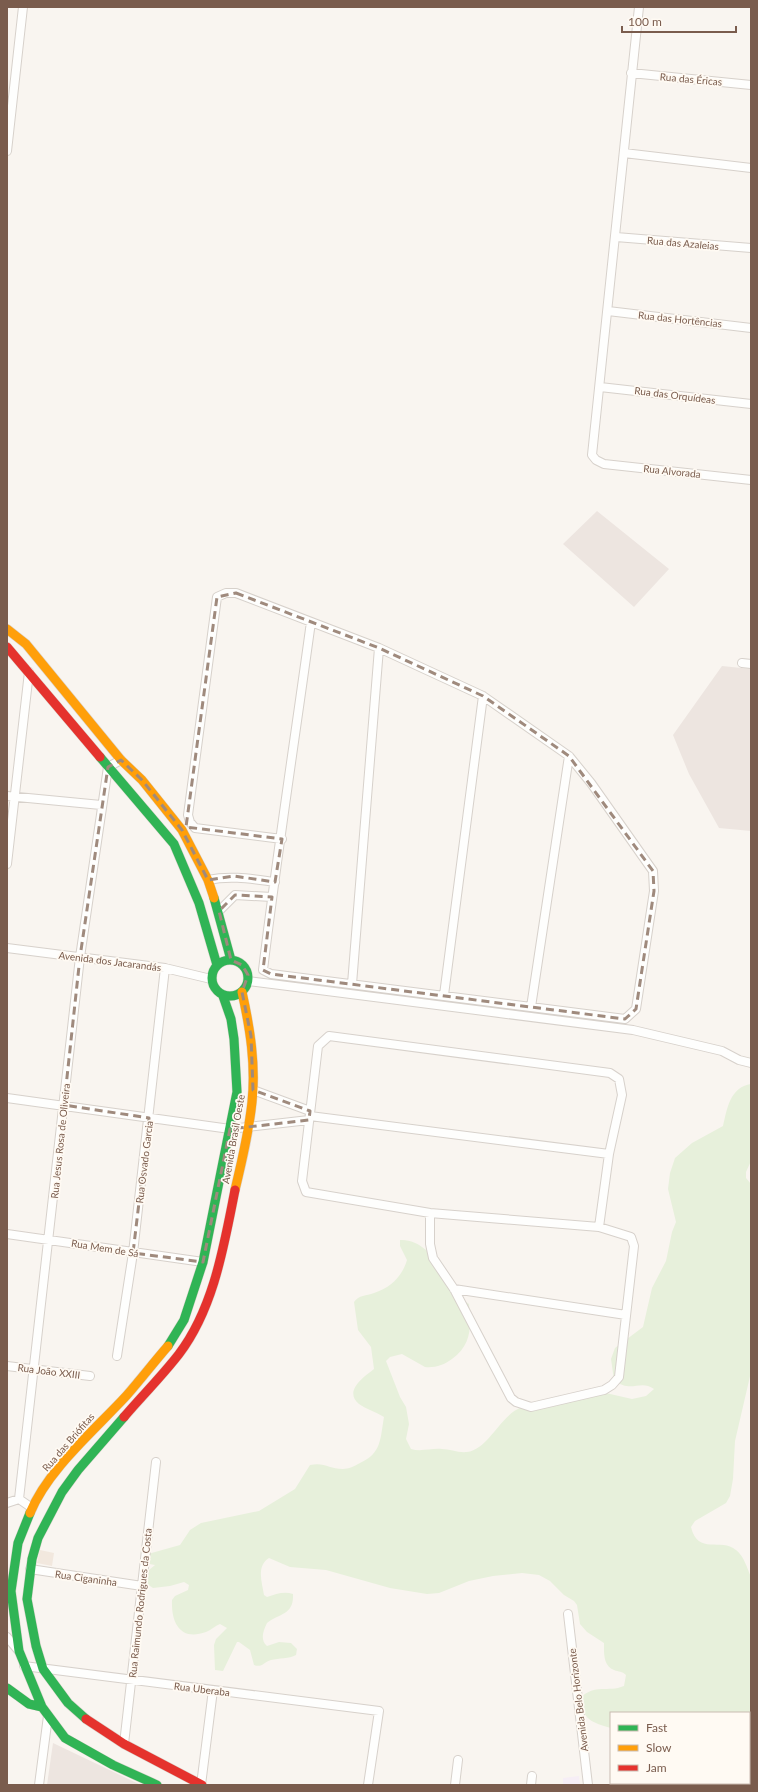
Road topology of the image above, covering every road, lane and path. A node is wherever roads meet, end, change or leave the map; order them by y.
1 (23, 7) edge
2 (639, 7) edge
3 (631, 73) junction
4 (751, 85) edge
5 (7, 151) edge
6 (624, 154) junction
7 (751, 168) edge
8 (616, 237) junction
9 (751, 248) edge
10 (608, 311) junction
11 (751, 328) edge
12 (600, 387) junction
13 (751, 404) edge
14 (751, 480) edge
15 (311, 622) junction
16 (7, 629) edge
17 (7, 646) edge
18 (379, 648) junction
19 (742, 663) dead end
20 (751, 664) edge
21 (30, 671) junction
22 (483, 696) junction
23 (569, 756) junction
24 (121, 760) junction
25 (108, 768) junction
26 (11, 797) edge
27 (101, 805) junction
28 (282, 839) junction
29 (7, 864) edge
30 (206, 877) junction
31 (192, 879) junction
32 (275, 882) junction
33 (272, 897) junction
34 (219, 911) junction
35 (7, 948) edge
36 (80, 957) junction
37 (232, 960) junction
38 (217, 965) junction
39 (165, 968) junction
40 (211, 979) junction
41 (248, 981) junction
42 (352, 984) junction
43 (242, 992) junction
44 (223, 996) junction
45 (444, 996) junction
46 (531, 1007) junction
47 (751, 1064) edge
48 (253, 1090) junction
49 (7, 1098) edge
50 (64, 1105) junction
51 (309, 1116) junction
52 (149, 1118) junction
53 (248, 1128) junction
54 (230, 1129) junction
55 (609, 1154) junction
56 (430, 1213) junction
57 (599, 1228) junction
58 (7, 1234) edge
59 (50, 1239) junction
60 (133, 1253) junction
61 (203, 1262) junction
62 (454, 1289) junction
63 (626, 1315) junction
64 (117, 1356) dead end
65 (7, 1366) edge
66 (32, 1369) junction
67 (90, 1376) dead end
68 (127, 1395) joint
69 (156, 1462) dead end
70 (49, 1480) junction
71 (63, 1490) junction
72 (19, 1499) junction
73 (7, 1503) edge
74 (32, 1508) junction
75 (30, 1569) junction
76 (142, 1586) junction
77 (568, 1614) dead end
78 (7, 1637) edge
79 (19, 1651) junction
80 (24, 1666) junction
81 (43, 1669) junction
82 (132, 1680) junction
83 (7, 1688) edge
84 (213, 1690) junction
85 (42, 1707) junction
86 (48, 1716) junction
87 (124, 1744) junction
88 (458, 1760) dead end
89 (532, 1776) dead end
90 (39, 1785) edge
91 (157, 1785) edge
92 (201, 1785) edge
93 (368, 1785) edge
94 (455, 1785) edge
95 (532, 1785) edge
96 (588, 1785) edge

1 - 5 street
2 - 3 street
3 - 4 street, Rua das Éricas
3 - 6 street
6 - 7 street
6 - 8 street
8 - 9 street, Rua das Azaleias
8 - 10 street
10 - 11 street, Rua das Hortências
10 - 12 street
12 - 13 street, Rua das Orquídeas
12 - 14 street, Rua Alvorada
15 - 18 street
15 - 28 street
15 - 28 street
16 - 24 street
17 - 21 street
18 - 22 street
18 - 42 street
19 - 20 street
21 - 25 street
21 - 26 street
22 - 23 street
22 - 45 street
23 - 46 street
23 - 46 street
24 - 25 street
24 - 30 street
25 - 27 street, Rua Jesus Rosa de Oliveira
25 - 31 street
26 - 27 street
26 - 29 street
27 - 36 street, Rua Jesus Rosa de Oliveira
28 - 32 street
30 - 31 street
30 - 32 street
30 - 34 street
31 - 38 street
32 - 33 street
33 - 34 street
33 - 42 street
34 - 37 street
35 - 36 street, Avenida dos Jacarandás
36 - 39 street, Avenida dos Jacarandás
36 - 50 street, Rua Jesus Rosa de Oliveira
37 - 38 street
37 - 41 street
38 - 40 street
39 - 40 street, Avenida dos Jacarandás
39 - 52 street, Rua Osvado Garcia
40 - 44 street
41 - 43 street
41 - 47 street
42 - 45 street
43 - 44 street
43 - 48 street, Avenida Brasil Oeste
44 - 54 street, Avenida Brasil Oeste
45 - 46 street
48 - 51 street
48 - 53 street, Avenida Brasil Oeste
49 - 50 street
50 - 52 street
50 - 59 street, Rua Jesus Rosa de Oliveira
51 - 53 street
51 - 55 street
51 - 55 street
51 - 56 street
52 - 54 street
52 - 60 street, Rua Osvado Garcia
53 - 54 street
53 - 71 street, Avenida Brasil Oeste
54 - 61 street, Avenida Brasil Oeste
55 - 57 street
56 - 57 street
56 - 62 street
57 - 63 street
58 - 59 street, Rua Mem de Sá
59 - 60 street, Rua Mem de Sá
59 - 66 street, Rua Jesus Rosa de Oliveira
60 - 61 street, Rua Mem de Sá
60 - 64 street, Rua Osvado Garcia
61 - 68 street, Avenida Brasil Oeste
62 - 63 street
62 - 63 street
65 - 66 street, Rua João XXIII
66 - 67 street, Rua João XXIII
66 - 72 street, Rua Jesus Rosa de Oliveira
68 - 70 street, Rua das Briófitas
69 - 76 street, Rua Raimundo Rodrigues da Costa
70 - 71 street
70 - 74 street, Rua das Briófitas
71 - 75 street
72 - 73 street
72 - 74 street
74 - 79 street, Rua das Briófitas
75 - 76 street, Rua Ciganinha
75 - 81 street
76 - 82 street, Rua Raimundo Rodrigues da Costa
77 - 96 street, Avenida Belo Horizonte
78 - 79 street
79 - 80 street, Rua das Briófitas
80 - 81 street, Rua Uberaba
80 - 85 street, Rua das Briófitas
81 - 82 street, Rua Uberaba
81 - 87 street
82 - 84 street, Rua Uberaba
82 - 87 street, Rua Raimundo Rodrigues da Costa
83 - 85 street
84 - 92 street
84 - 93 street, Rua Uberaba
85 - 86 street, Rua das Briófitas
86 - 90 street
86 - 91 street, Rua das Briófitas
87 - 92 street
88 - 94 street
89 - 95 street

